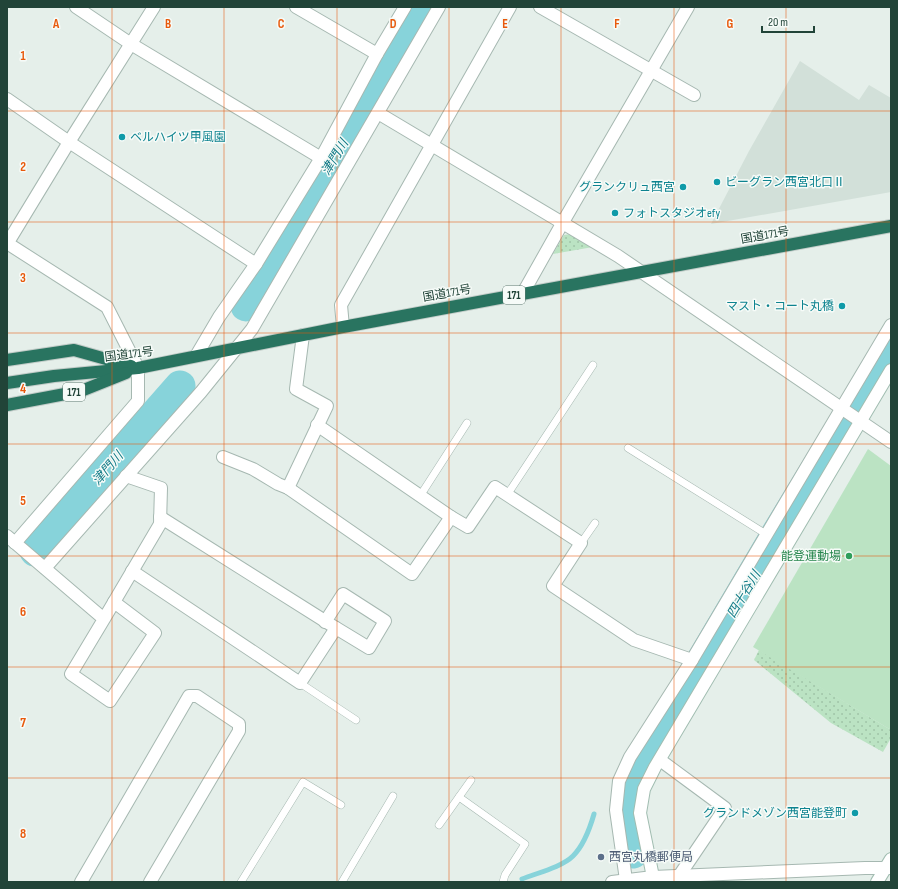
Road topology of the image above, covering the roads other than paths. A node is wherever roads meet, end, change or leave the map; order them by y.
1 (76, 7) edge
2 (154, 7) edge
3 (296, 7) edge
4 (404, 7) edge
5 (439, 7) edge
6 (510, 7) edge
7 (540, 7) edge
8 (688, 7) edge
9 (558, 11) edge
10 (130, 44) junction
11 (377, 54) junction
12 (651, 71) junction
13 (694, 95) dead end
14 (7, 100) edge
15 (378, 112) junction
16 (69, 142) junction
17 (432, 144) junction
18 (321, 158) junction
19 (563, 222) junction
20 (891, 226) edge
21 (7, 243) edge
22 (256, 264) junction
23 (643, 272) junction
24 (523, 293) junction
25 (891, 325) edge
26 (343, 327) junction
27 (303, 335) junction
28 (239, 347) junction
29 (196, 356) junction
30 (7, 360) edge
31 (593, 365) dead end
32 (138, 368) junction
33 (891, 370) edge
34 (7, 383) edge
35 (7, 405) edge
36 (842, 410) junction
37 (858, 420) junction
38 (467, 423) dead end
39 (317, 425) junction
40 (891, 442) edge
41 (628, 448) dead end
42 (224, 457) dead end
43 (126, 476) junction
44 (288, 488) junction
45 (507, 495) junction
46 (420, 496) junction
47 (160, 517) junction
48 (451, 517) junction
49 (595, 523) dead end
50 (766, 534) junction
51 (15, 542) edge
52 (581, 543) junction
53 (42, 565) junction
54 (132, 571) junction
55 (114, 602) junction
56 (104, 619) junction
57 (331, 625) junction
58 (692, 660) junction
59 (300, 683) junction
60 (356, 720) dead end
61 (660, 760) junction
62 (471, 780) dead end
63 (393, 796) dead end
64 (459, 797) junction
65 (341, 805) dead end
66 (439, 825) dead end
67 (889, 865) edge
68 (679, 876) junction
69 (654, 879) edge
70 (626, 880) junction
71 (81, 882) edge
72 (150, 882) edge
73 (241, 882) edge
74 (342, 882) edge
75 (503, 882) edge
76 (612, 882) edge
77 (877, 882) edge

1 - 10 street
2 - 10 street
3 - 11 street
4 - 11 street
5 - 15 street
6 - 17 street
7 - 9 street
8 - 12 street
9 - 12 street
10 - 16 street
10 - 18 street
11 - 18 street
12 - 13 street
12 - 19 street
14 - 16 street
15 - 17 street
15 - 28 street
16 - 21 street
16 - 22 street
17 - 19 street
17 - 26 street
18 - 22 street
19 - 23 street
19 - 24 street
20 - 23 highway, 国道171号 / 171
21 - 32 street
22 - 29 street
23 - 24 highway, 国道171号 / 171
23 - 36 street
24 - 26 highway, 国道171号 / 171
25 - 36 street
26 - 27 highway, 国道171号 / 171
27 - 28 highway, 国道171号 / 171
27 - 39 street
28 - 29 highway, 国道171号 / 171
28 - 43 street
29 - 32 highway, 国道171号 / 171
30 - 32 highway, 171
31 - 45 lane
32 - 34 highway, 国道171号 / 171
32 - 35 highway, 171
32 - 51 street
33 - 37 street
36 - 37 street
36 - 50 street
37 - 40 street
37 - 61 street
38 - 46 lane
39 - 44 street
39 - 46 street
41 - 50 lane
42 - 44 street
43 - 47 street
43 - 53 street
44 - 48 street
45 - 48 street
45 - 52 street
46 - 48 street
47 - 54 street
47 - 57 street
49 - 52 lane
50 - 58 street
51 - 53 street
52 - 58 street
53 - 56 street
54 - 55 street
54 - 59 street
55 - 56 street
55 - 56 street
57 - 57 street
57 - 59 street
58 - 70 street
59 - 60 lane
61 - 68 street
61 - 69 street
62 - 64 lane
63 - 74 lane
64 - 66 lane
64 - 75 lane
65 - 73 lane
67 - 68 street
67 - 77 street
68 - 69 street
69 - 70 street
70 - 76 street
71 - 72 street

